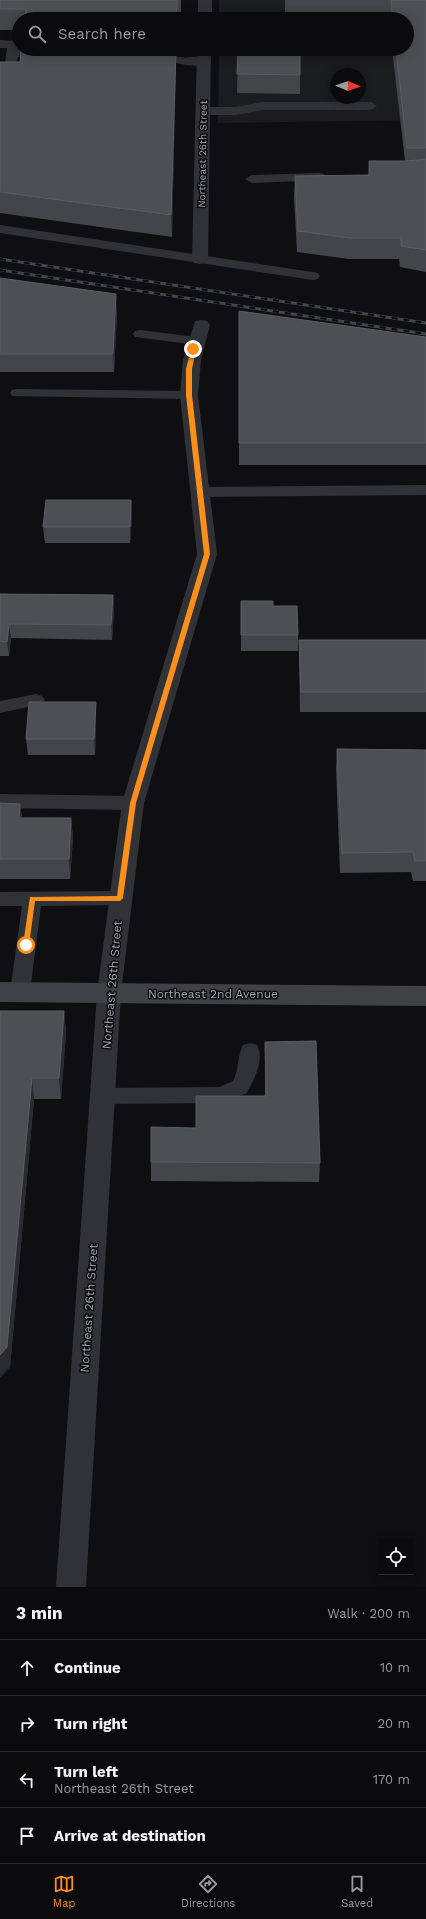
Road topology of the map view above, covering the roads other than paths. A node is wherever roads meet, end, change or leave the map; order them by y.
1 (205, 0) edge
2 (205, 12) edge
3 (0, 44) edge
4 (12, 44) edge
5 (13, 56) edge
6 (164, 56) edge
7 (200, 56) edge
8 (204, 56) edge
9 (0, 68) edge
10 (371, 106) dead end
11 (203, 110) junction
12 (331, 177) edge
13 (252, 179) dead end
14 (0, 229) edge
15 (200, 259) junction
16 (313, 276) dead end
17 (199, 333) joint
18 (140, 334) dead end
19 (18, 393) dead end
20 (189, 395) junction
21 (426, 490) edge
22 (200, 492) junction
23 (36, 700) edge
24 (0, 707) edge
25 (0, 801) edge
26 (133, 803) junction
27 (120, 898) junction
28 (0, 899) edge
29 (32, 899) junction
30 (10, 992) edge
31 (109, 993) junction
32 (426, 996) edge
33 (250, 1051) dead end
34 (103, 1096) junction
35 (71, 1587) edge

1 - 2 street
3 - 4 lane
5 - 9 lane
6 - 7 lane
8 - 11 street, Northeast 26th Street
10 - 11 lane
11 - 15 street, Northeast 26th Street
12 - 13 lane
14 - 15 lane
15 - 16 lane
17 - 18 lane
17 - 20 street, Northeast 26th Street
19 - 20 lane
20 - 22 street, Northeast 26th Street
21 - 22 lane
22 - 26 street, Northeast 26th Street
23 - 24 lane
25 - 26 lane
26 - 27 street, Northeast 26th Street
27 - 29 lane
27 - 31 street, Northeast 26th Street
28 - 29 lane
29 - 30 lane
30 - 31 main road, Northeast 2nd Avenue
31 - 32 main road, Northeast 2nd Avenue
31 - 34 street, Northeast 26th Street
33 - 34 lane
34 - 35 street, Northeast 26th Street

